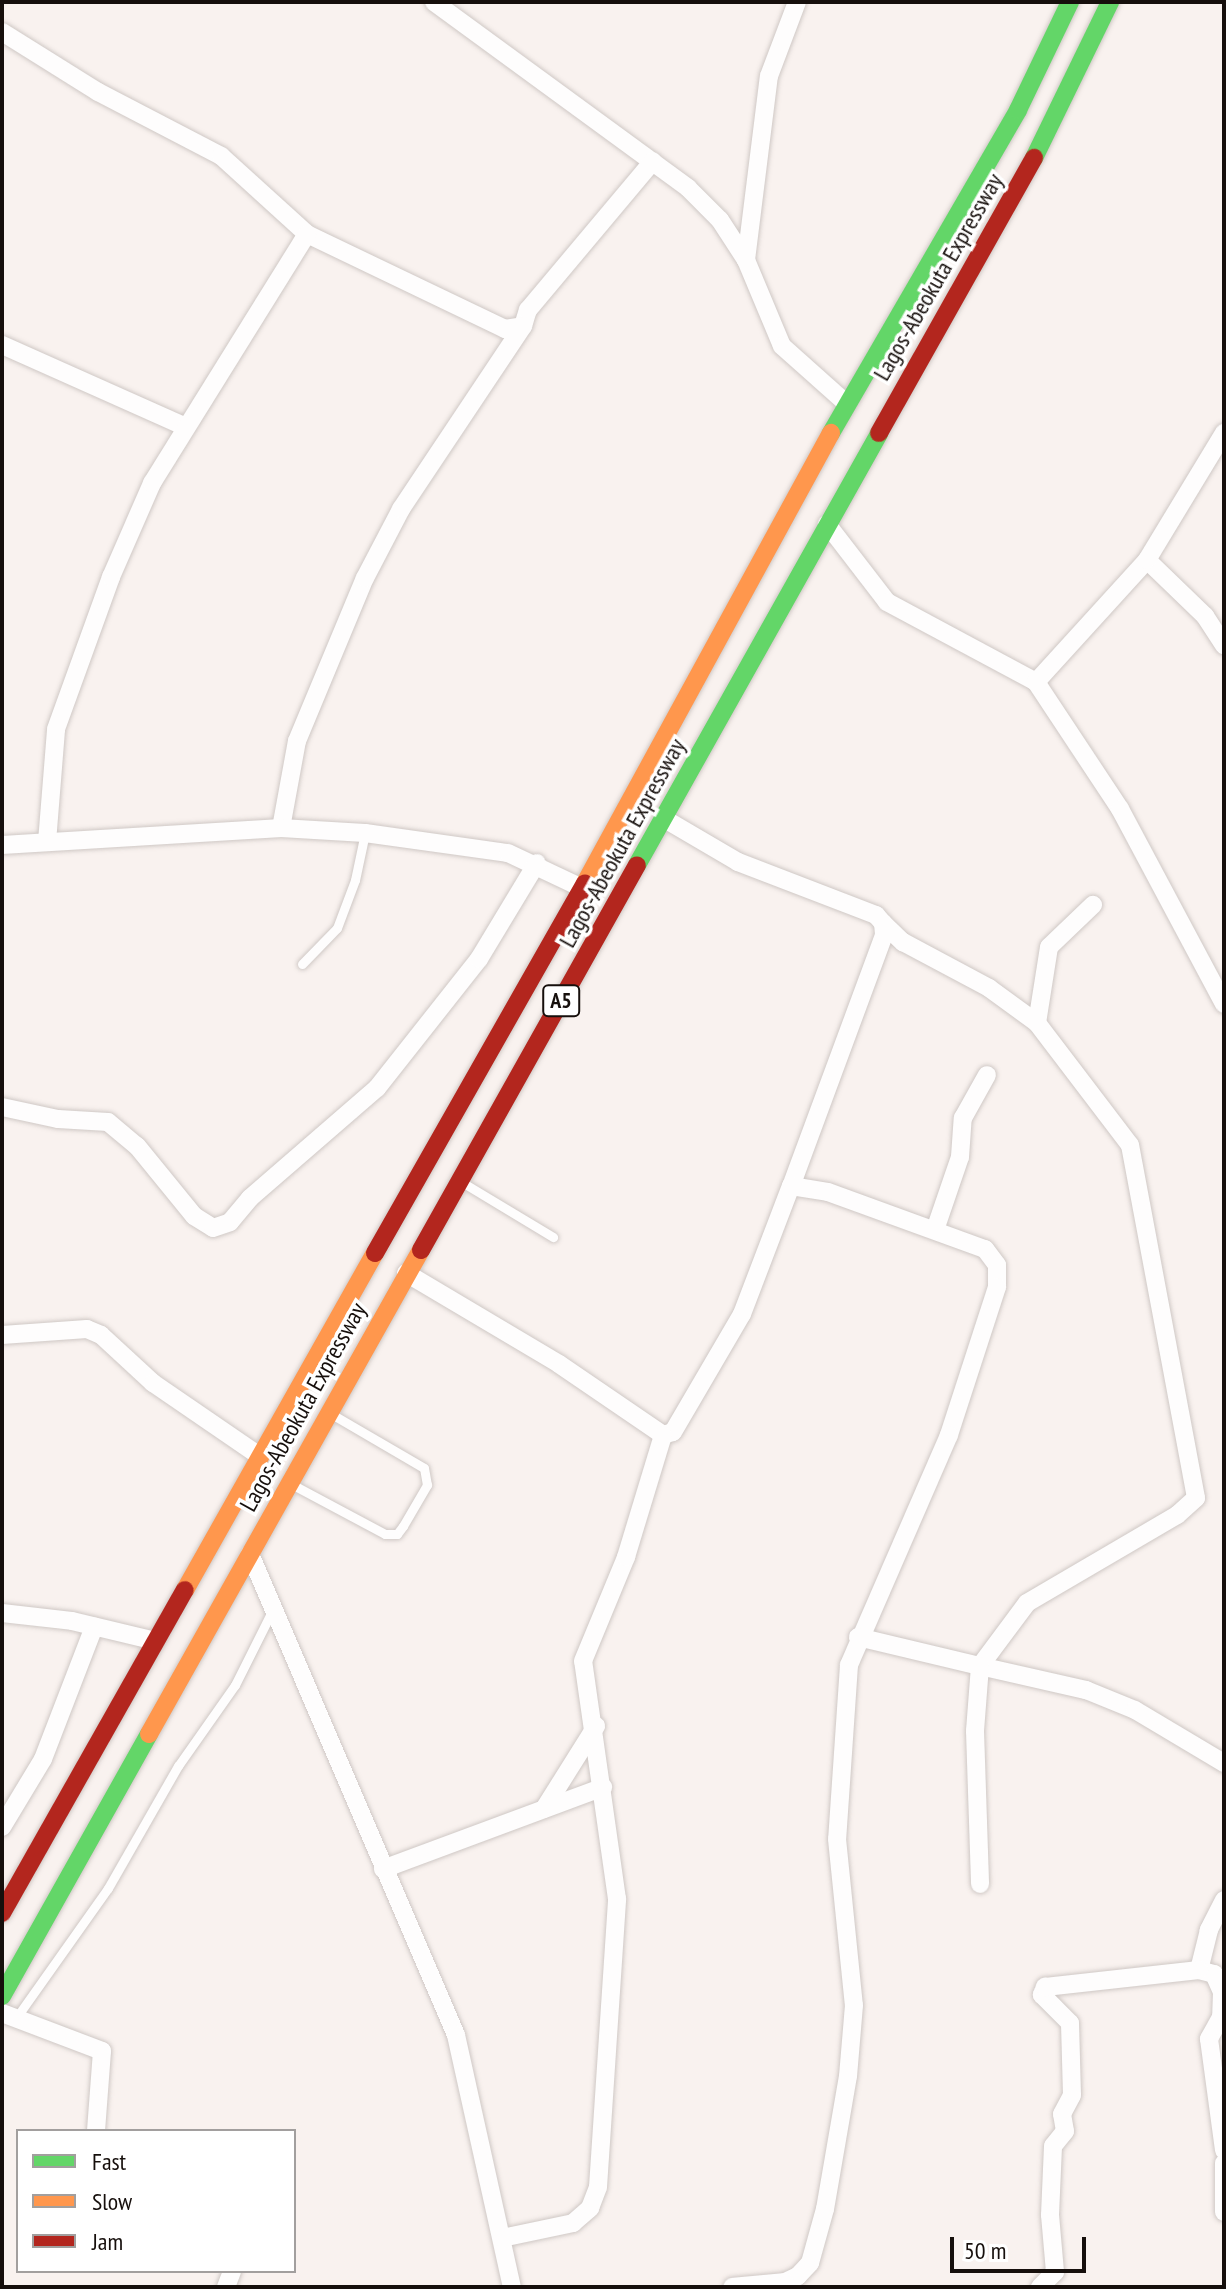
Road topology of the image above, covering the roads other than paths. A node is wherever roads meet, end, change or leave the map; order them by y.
1 (434, 2) edge
2 (797, 2) edge
3 (1070, 2) edge
4 (1110, 2) edge
5 (2, 32) edge
6 (653, 161) junction
7 (307, 234) junction
8 (746, 260) junction
9 (523, 326) junction
10 (2, 345) edge
11 (847, 404) junction
12 (186, 427) junction
13 (1224, 433) edge
14 (827, 524) junction
15 (1147, 560) junction
16 (1224, 645) edge
17 (1036, 682) junction
18 (663, 818) junction
19 (281, 828) junction
20 (365, 833) junction
21 (47, 842) junction
22 (2, 845) edge
23 (537, 863) junction
24 (582, 888) junction
25 (1093, 905) dead end
26 (883, 923) junction
27 (302, 964) dead end
28 (1224, 1004) edge
29 (1037, 1023) junction
30 (987, 1075) dead end
31 (2, 1107) edge
32 (459, 1180) junction
33 (791, 1186) junction
34 (935, 1230) junction
35 (553, 1237) dead end
36 (406, 1273) junction
37 (2, 1335) edge
38 (328, 1412) junction
39 (663, 1435) junction
40 (258, 1455) junction
41 (288, 1482) junction
42 (249, 1552) junction
43 (273, 1609) junction
44 (2, 1613) edge
45 (94, 1627) junction
46 (858, 1637) junction
47 (156, 1641) junction
48 (980, 1666) junction
49 (596, 1726) junction
50 (1224, 1763) edge
51 (603, 1787) junction
52 (544, 1809) junction
53 (2, 1827) edge
54 (383, 1869) junction
55 (980, 1884) dead end
56 (1224, 1900) edge
57 (2, 1913) edge
58 (1199, 1970) junction
59 (2, 1996) edge
60 (9, 2016) edge
61 (96, 2129) edge
62 (1224, 2150) edge
63 (1224, 2163) edge
64 (1224, 2212) edge
65 (502, 2238) junction
66 (512, 2287) edge
67 (732, 2287) edge
68 (1040, 2287) edge

1 - 6 street
2 - 8 street
3 - 11 highway, Lagos-Abeokuta Expressway / A5
4 - 14 highway, Lagos-Abeokuta Expressway / A5
5 - 7 street
6 - 8 street
6 - 9 street
7 - 9 street
7 - 12 street
8 - 11 street
9 - 19 street
10 - 12 street
11 - 24 highway, Lagos-Abeokuta Expressway / A5
12 - 21 street
13 - 15 street
14 - 17 street
14 - 18 highway, Lagos-Abeokuta Expressway / A5
15 - 16 street
15 - 17 street
17 - 28 street
18 - 26 street
18 - 32 highway, Lagos-Abeokuta Expressway / A5
19 - 20 street
19 - 21 street
20 - 23 street
20 - 27 lane
21 - 22 street
23 - 24 street
23 - 31 street
24 - 40 highway, Lagos-Abeokuta Expressway / A5
25 - 29 street
26 - 29 street
26 - 33 street
29 - 48 street
30 - 34 street
32 - 35 lane
32 - 36 highway, Lagos-Abeokuta Expressway / A5
33 - 34 street
33 - 39 street
34 - 46 street
36 - 38 highway, Lagos-Abeokuta Expressway / A5
36 - 39 street
37 - 40 street
38 - 41 highway, Lagos-Abeokuta Expressway / A5
38 - 41 lane
39 - 49 street
40 - 47 highway, Lagos-Abeokuta Expressway / A5
41 - 42 highway, Lagos-Abeokuta Expressway / A5
42 - 43 street
42 - 59 highway, Lagos-Abeokuta Expressway / A5
43 - 54 street
43 - 60 lane
44 - 45 street
45 - 47 street
45 - 53 street
46 - 48 street
46 - 67 street
47 - 57 highway, Lagos-Abeokuta Expressway / A5
48 - 50 street
48 - 55 street
49 - 51 street
49 - 52 street
51 - 52 street
51 - 65 street
52 - 54 street
54 - 65 street
56 - 58 street
58 - 62 street
58 - 68 street
60 - 61 street
63 - 64 street
65 - 66 street

